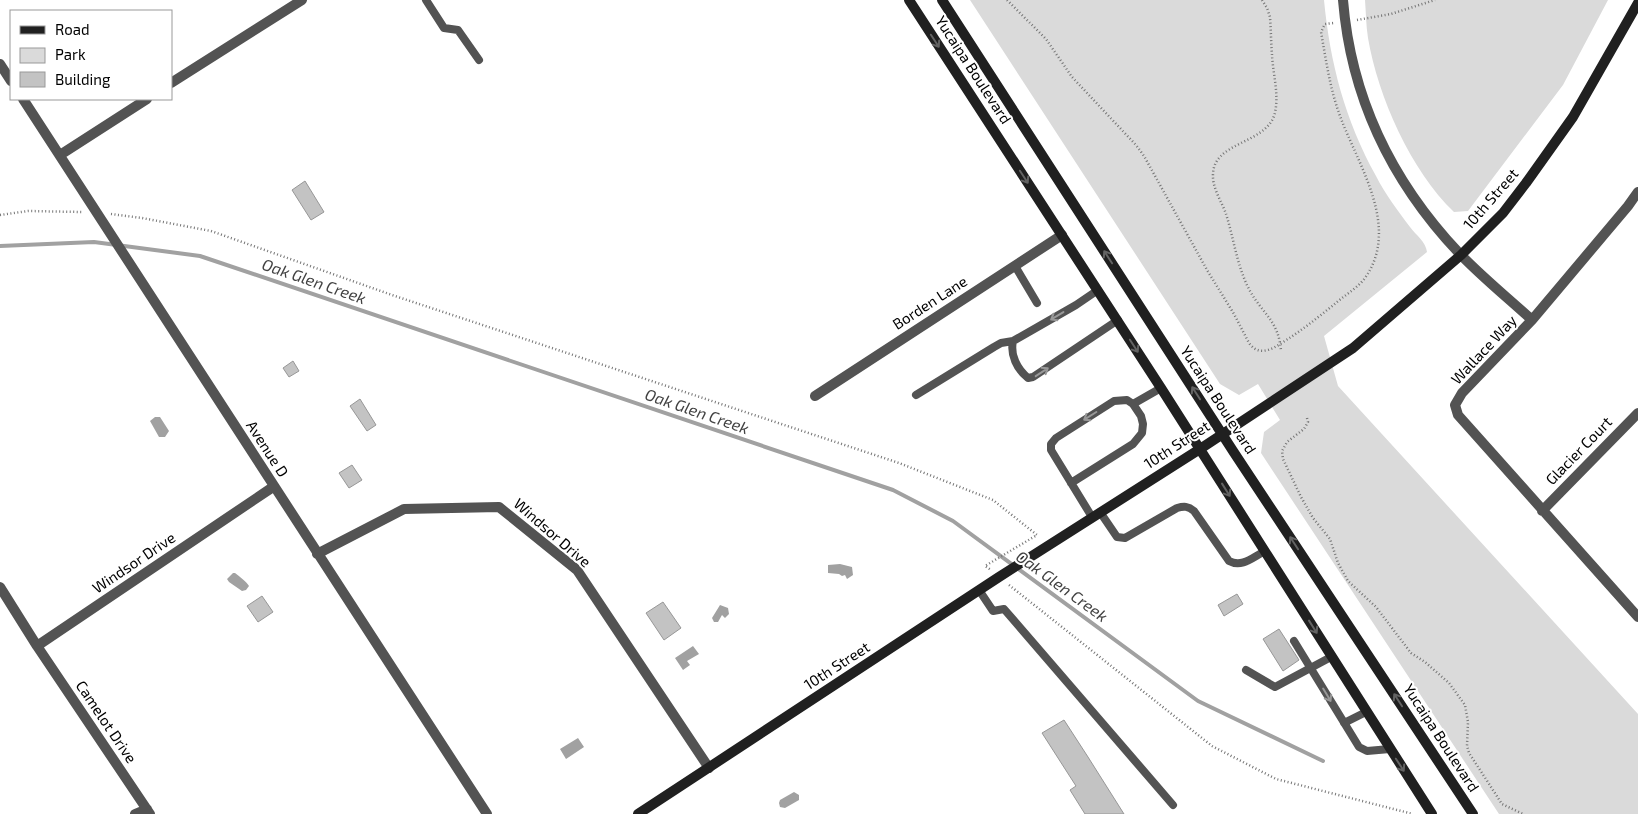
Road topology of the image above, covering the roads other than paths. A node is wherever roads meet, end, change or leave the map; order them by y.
1 (302, 0) edge
2 (426, 0) edge
3 (909, 0) edge
4 (942, 0) edge
5 (1342, 0) edge
6 (1638, 3) edge
7 (1635, 16) edge
8 (479, 60) dead end
9 (0, 64) edge
10 (10, 79) edge
11 (172, 83) edge
12 (24, 100) edge
13 (145, 100) edge
14 (60, 155) junction
15 (1638, 192) edge
16 (1062, 235) junction
17 (1460, 255) junction
18 (1015, 266) junction
19 (1098, 290) junction
20 (1037, 303) dead end
21 (1118, 320) junction
22 (1532, 320) junction
23 (1013, 341) junction
24 (1161, 388) junction
25 (916, 395) dead end
26 (815, 396) dead end
27 (1133, 404) junction
28 (1638, 413) edge
29 (1222, 434) junction
30 (1200, 449) junction
31 (1071, 483) junction
32 (274, 487) junction
33 (1542, 511) junction
34 (1096, 515) junction
35 (1264, 551) junction
36 (318, 554) junction
37 (0, 587) edge
38 (979, 590) junction
39 (1638, 616) edge
40 (1294, 641) dead end
41 (37, 646) junction
42 (1331, 657) junction
43 (1311, 668) junction
44 (1246, 670) dead end
45 (1366, 712) junction
46 (1344, 723) junction
47 (1390, 749) junction
48 (709, 768) junction
49 (1173, 805) dead end
50 (149, 811) edge
51 (136, 814) edge
52 (487, 814) edge
53 (638, 814) edge
54 (1432, 814) edge
55 (1473, 814) edge

1 - 11 street
2 - 8 lane
3 -> 16 main road, Yucaipa Boulevard
29 -> 4 main road, Yucaipa Boulevard
5 - 17 street
6 - 7 main road, 10th Street
7 - 17 main road, 10th Street
9 - 10 street
12 - 14 street, Avenue D
13 - 14 street
14 - 32 street, Avenue D
15 - 22 street, Wallace Way
16 - 18 street, Borden Lane
16 - 19 main road, Yucaipa Boulevard
17 - 22 street
17 - 29 main road, 10th Street
18 - 20 lane
18 - 26 street, Borden Lane
19 - 21 main road, Yucaipa Boulevard
19 -> 23 lane
23 -> 21 lane
21 -> 24 main road, Yucaipa Boulevard
22 - 33 street, Wallace Way
23 - 25 lane
24 - 27 lane
24 - 30 main road, Yucaipa Boulevard
27 - 31 lane
27 -> 31 lane
28 - 33 street, Glacier Court
29 - 30 main road, 10th Street
55 -> 29 main road, Yucaipa Boulevard
30 - 34 main road, 10th Street
30 -> 35 main road, Yucaipa Boulevard
31 - 34 lane
32 - 36 street, Avenue D
32 - 41 street, Windsor Drive
33 - 39 street, Wallace Way
34 - 35 lane
34 - 38 main road, 10th Street
35 -> 42 main road, Yucaipa Boulevard
36 - 48 street, Windsor Drive
36 - 52 street, Avenue D
37 - 41 street, Camelot Drive
38 - 48 main road, 10th Street
38 - 49 lane
40 - 43 lane
41 - 50 street, Camelot Drive
42 - 43 lane
42 - 45 main road, Yucaipa Boulevard
43 - 44 lane
43 -> 46 lane
45 - 46 lane
45 - 47 main road, Yucaipa Boulevard
46 - 47 lane
47 -> 54 main road, Yucaipa Boulevard
48 - 53 main road, 10th Street
50 - 51 street

